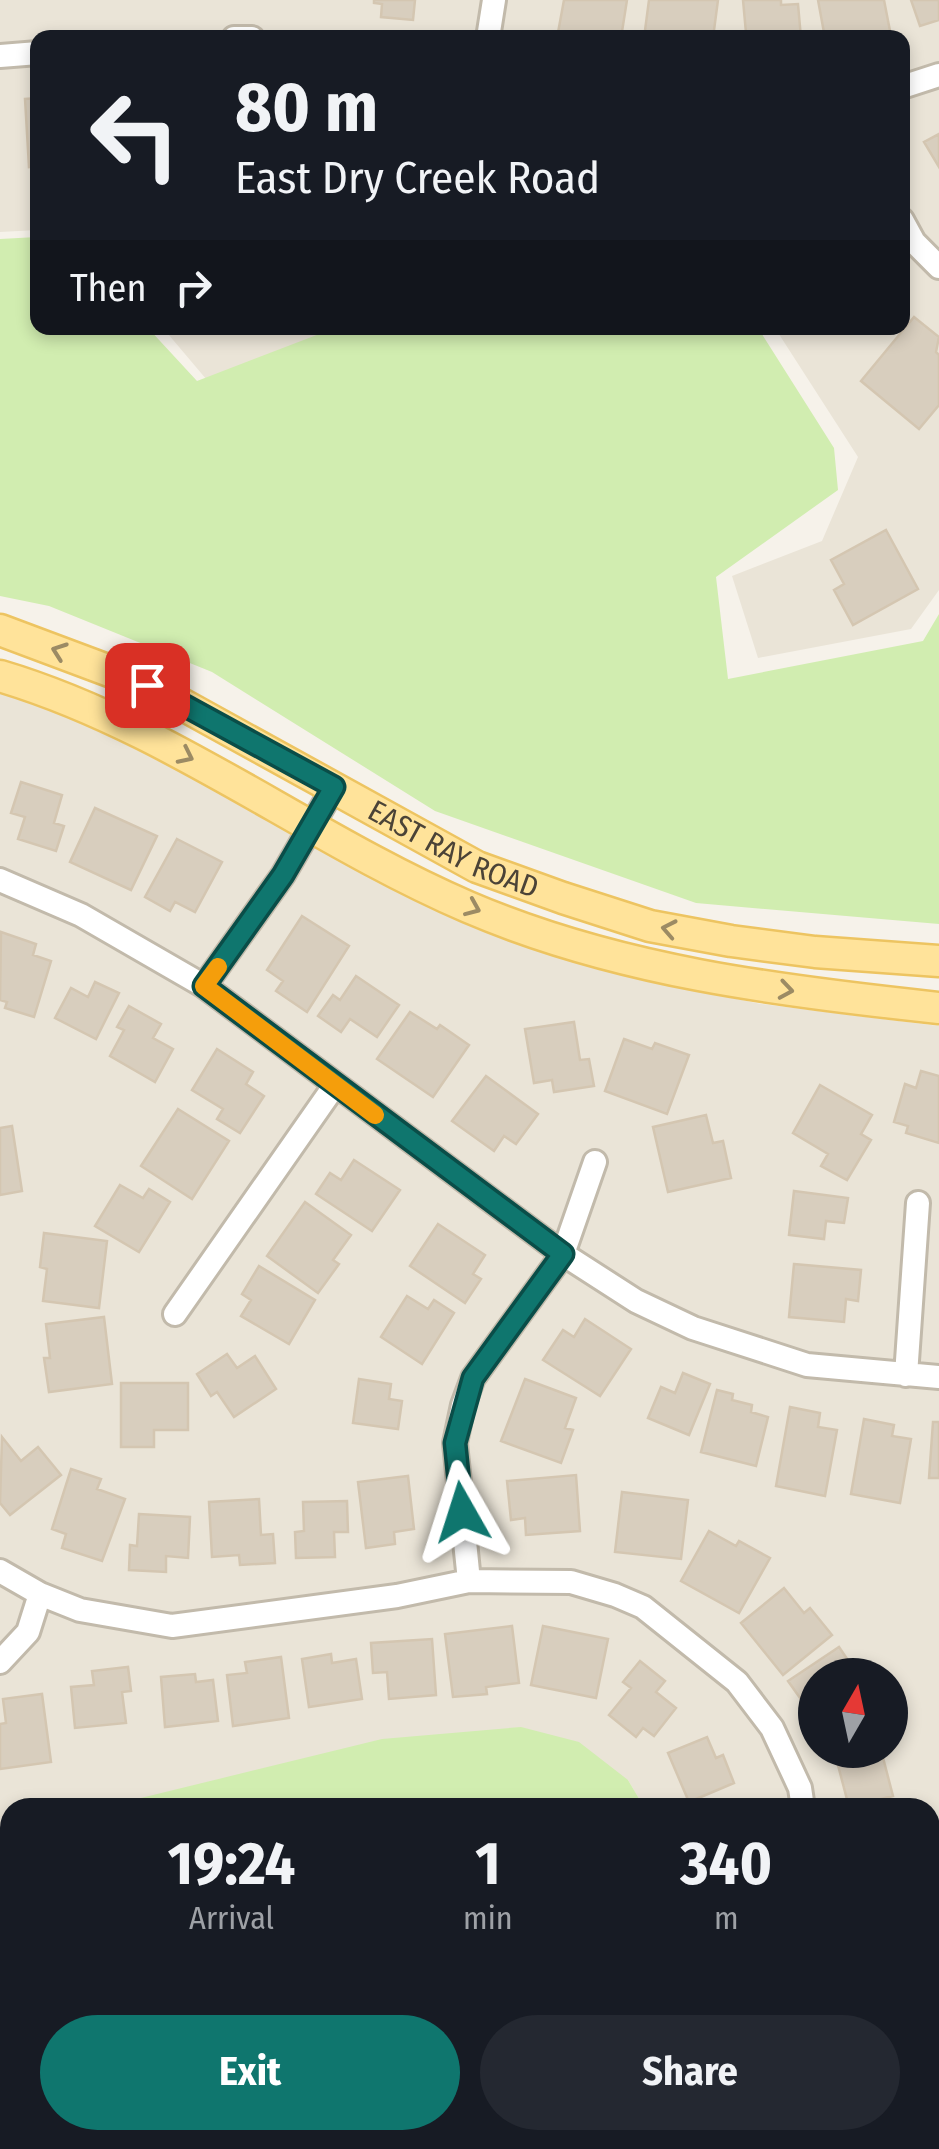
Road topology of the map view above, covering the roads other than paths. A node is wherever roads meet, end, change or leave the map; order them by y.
1 (494, 0) edge
2 (489, 30) edge
3 (30, 54) edge
4 (0, 56) edge
5 (939, 76) edge
6 (910, 85) edge
7 (910, 235) edge
8 (939, 266) edge
9 (0, 630) edge
10 (0, 676) edge
11 (334, 787) junction
12 (312, 826) junction
13 (0, 880) edge
14 (939, 961) edge
15 (204, 986) junction
16 (939, 1008) edge
17 (336, 1085) junction
18 (595, 1162) dead end
19 (918, 1203) dead end
20 (563, 1254) junction
21 (175, 1314) dead end
22 (906, 1376) junction
23 (939, 1377) edge
24 (0, 1570) edge
25 (469, 1582) junction
26 (40, 1594) junction
27 (0, 1662) edge
28 (802, 1798) edge

1 - 2 street
3 - 4 street
5 - 6 street
7 - 8 street
11 -> 9 main road, EAST RAY ROAD
10 -> 12 main road, EAST RAY ROAD
11 - 12 street
14 -> 11 main road, EAST RAY ROAD
12 - 15 street
12 -> 16 main road, EAST RAY ROAD
13 - 15 street
15 - 17 street
17 - 20 street
17 - 21 street
18 - 20 street
19 - 22 street
20 - 22 street
20 - 25 street
22 - 23 street
24 - 26 street
25 - 26 street
25 - 28 street
26 - 27 street

